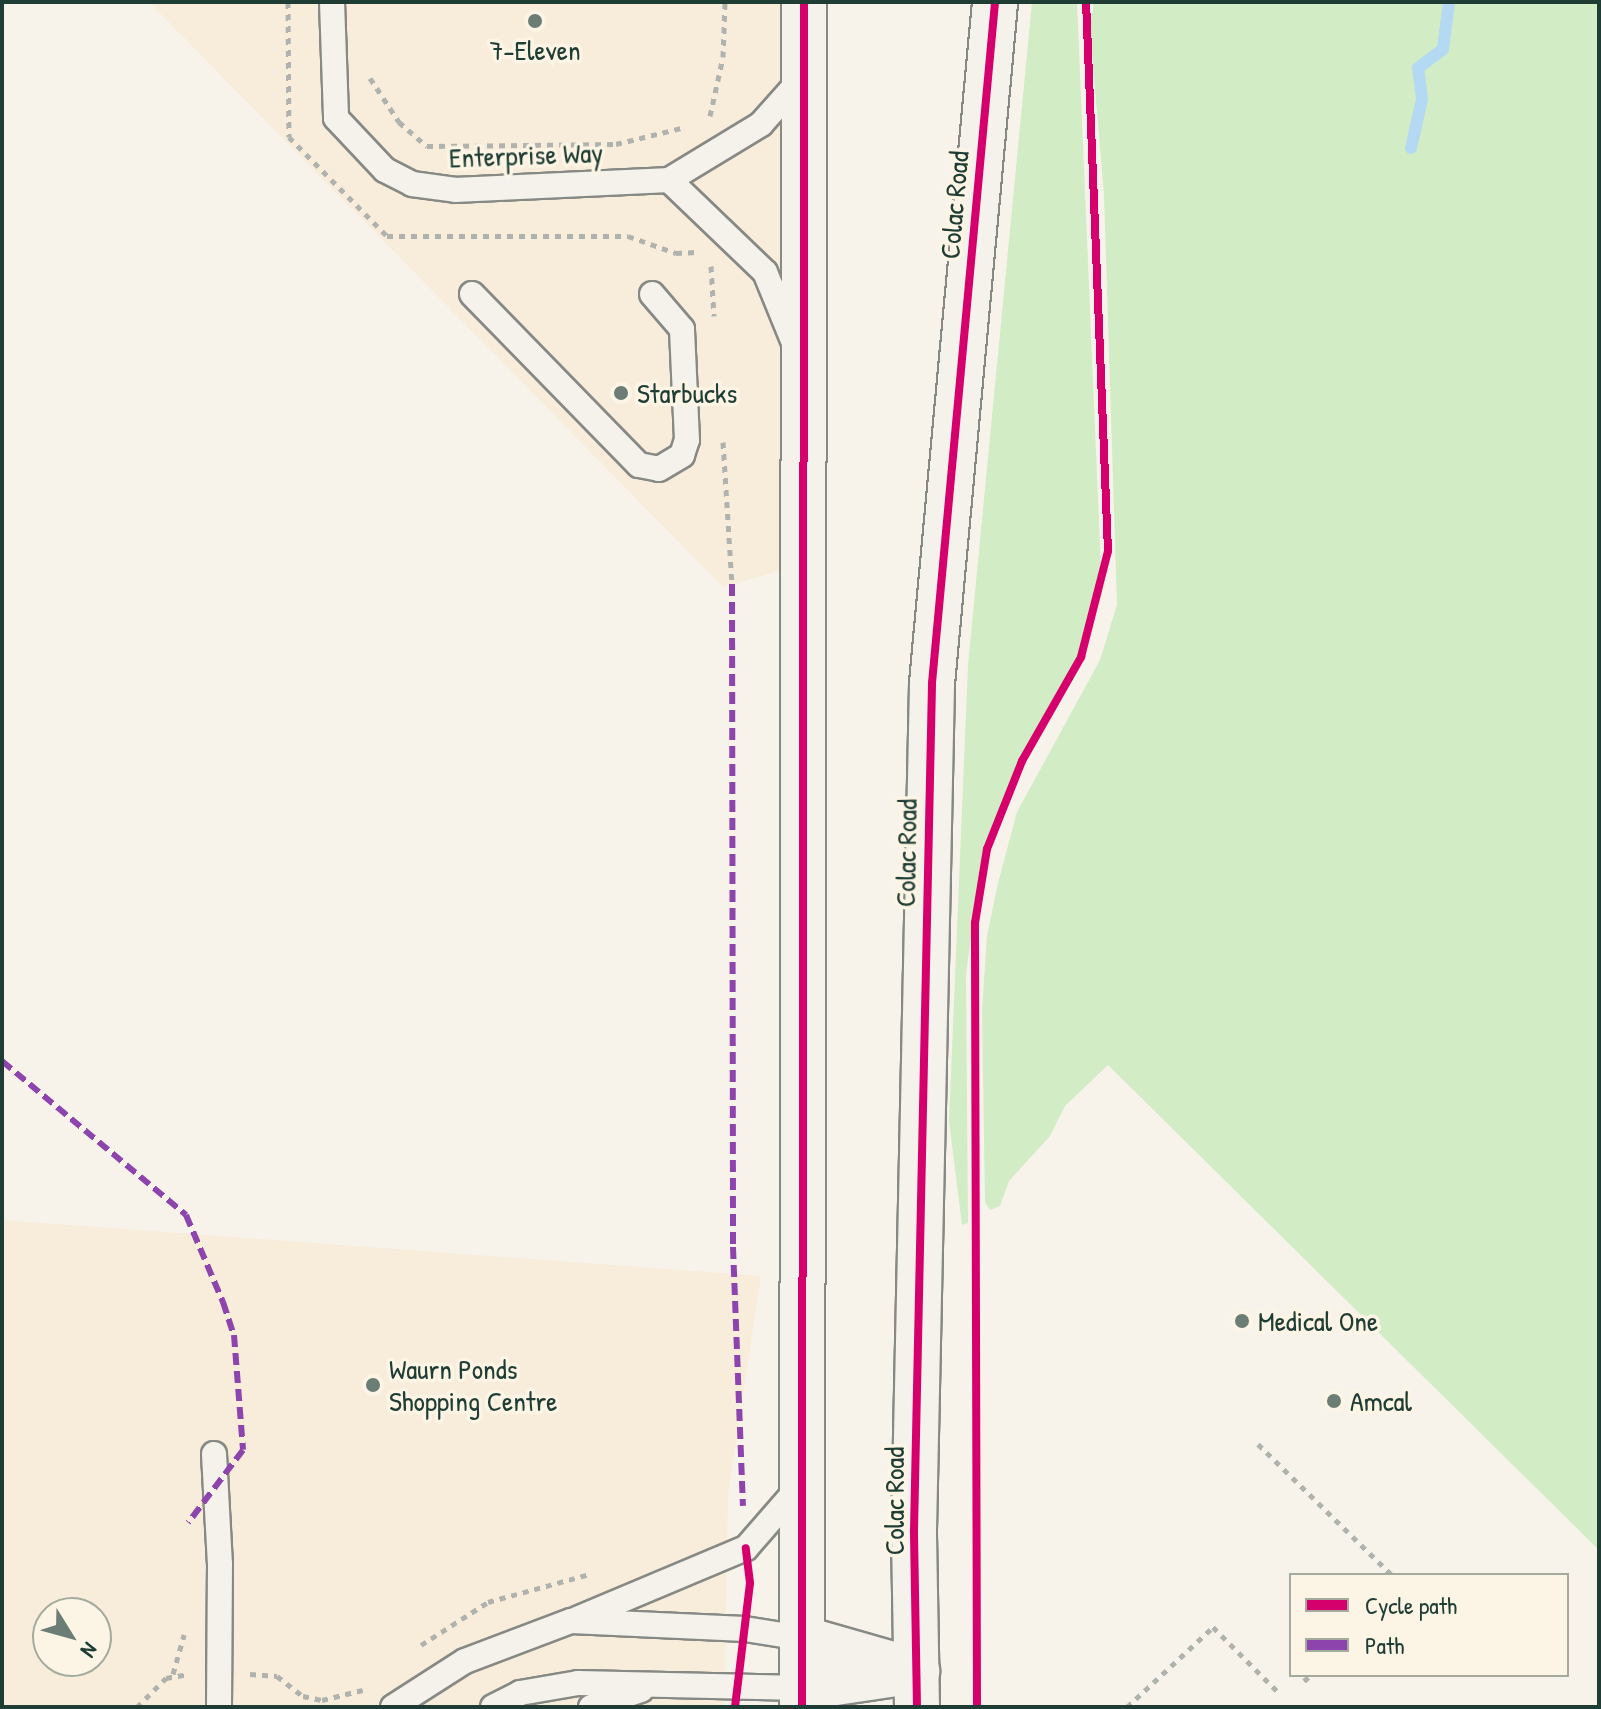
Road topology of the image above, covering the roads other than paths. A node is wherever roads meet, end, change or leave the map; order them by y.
1 (332, 2) edge
2 (804, 2) edge
3 (995, 2) edge
4 (802, 78) junction
5 (669, 180) junction
6 (472, 294) dead end
7 (652, 294) dead end
8 (802, 363) junction
9 (214, 1454) dead end
10 (801, 1485) junction
11 (571, 1621) junction
12 (801, 1638) junction
13 (663, 1687) junction
14 (917, 1689) edge
15 (802, 1698) edge
16 (221, 1707) edge
17 (393, 1707) edge
18 (493, 1707) edge
19 (591, 1707) edge

1 - 5 lane, Enterprise Way
2 - 4 highway
3 - 14 highway, Colac Road
4 - 5 lane, Enterprise Way
4 - 8 highway
5 - 8 lane
6 - 7 lane
8 - 10 highway
9 - 16 lane
10 - 11 lane
10 - 12 highway
11 - 12 lane
11 - 17 lane
12 - 14 highway
12 - 15 highway
13 - 15 lane
13 - 18 lane
13 - 19 lane
14 - 15 highway

